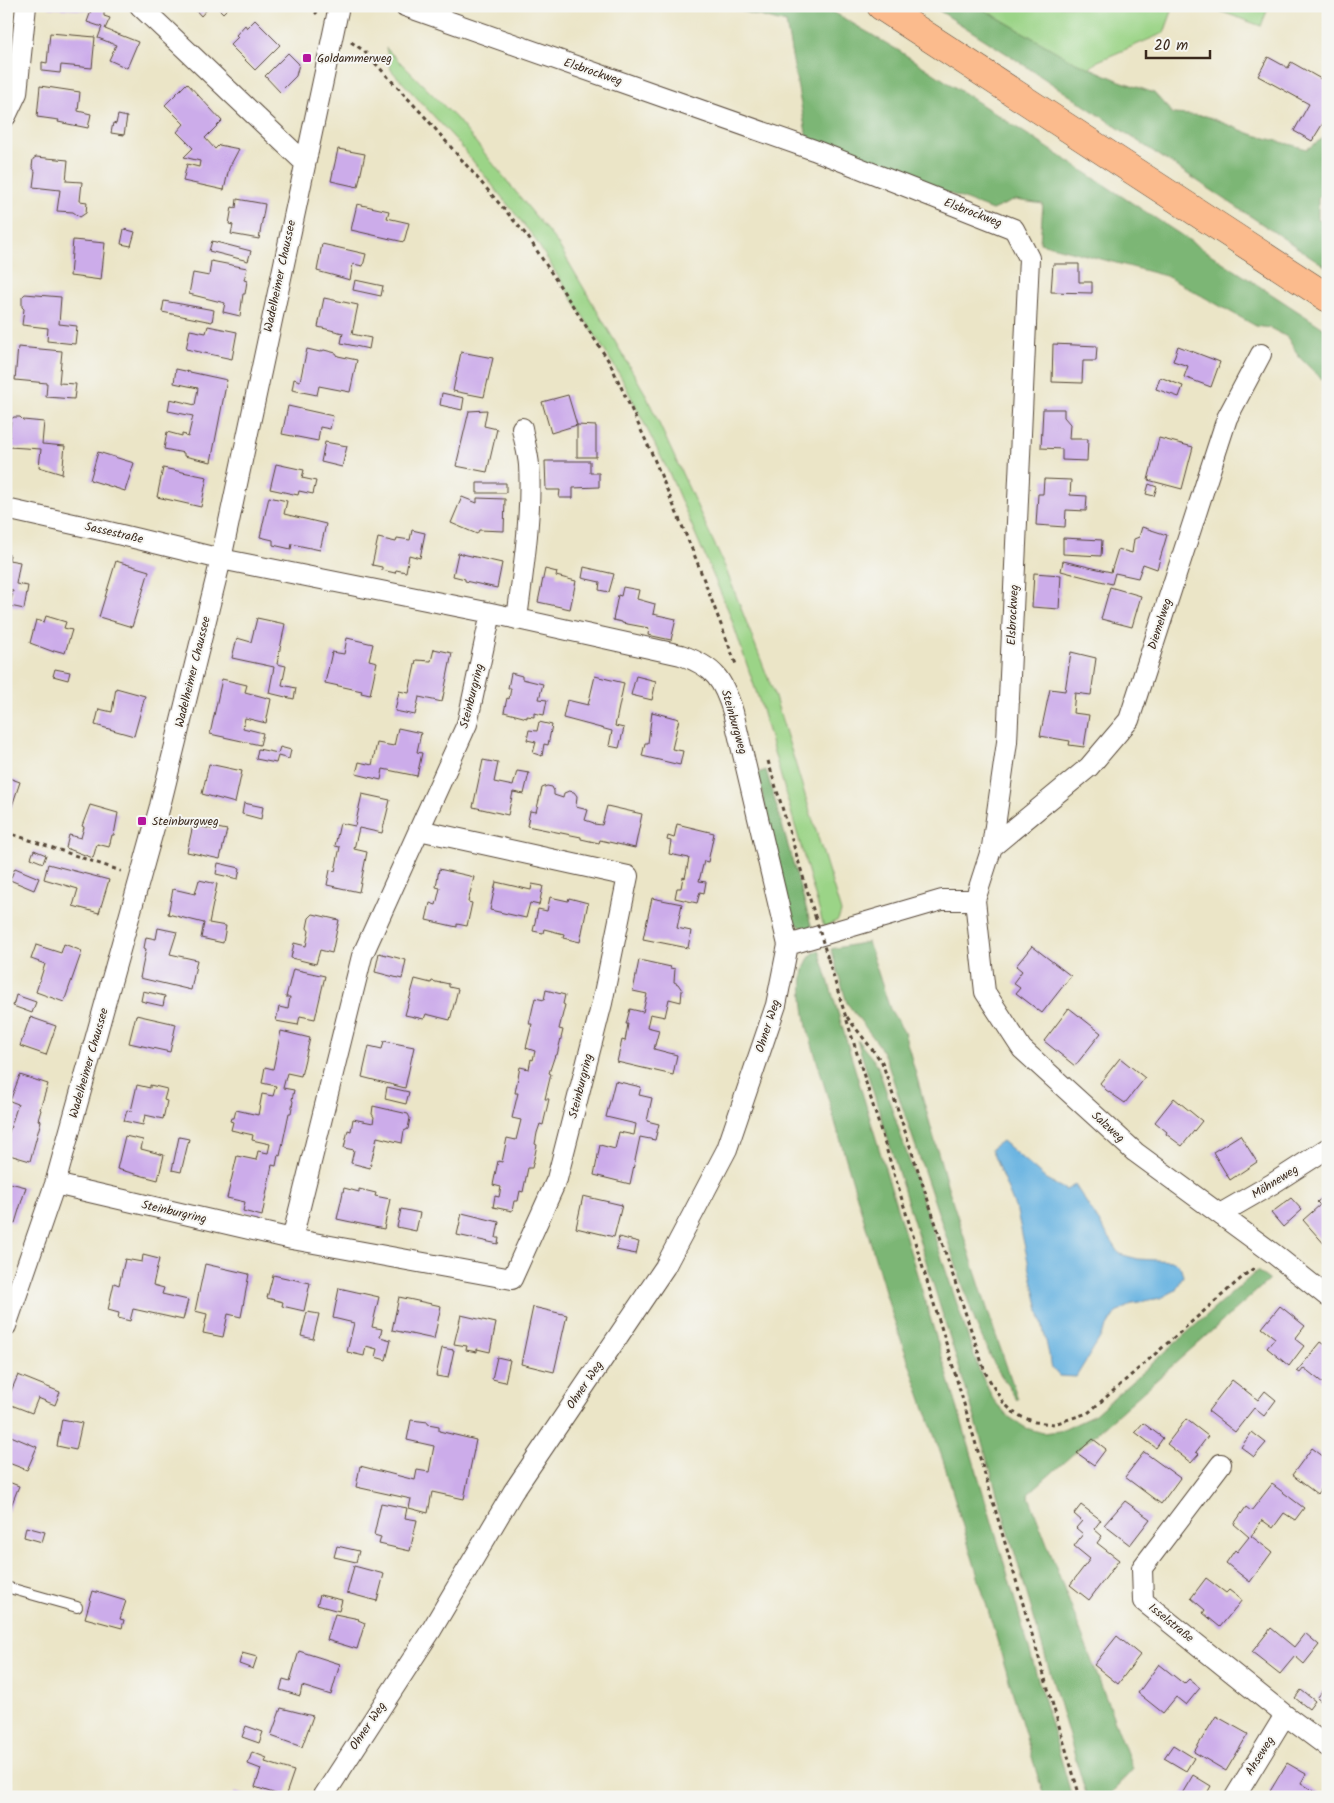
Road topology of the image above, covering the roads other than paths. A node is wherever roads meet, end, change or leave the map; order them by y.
1 (26, 6) edge
2 (140, 6) edge
3 (338, 6) edge
4 (406, 6) edge
5 (881, 6) edge
6 (6, 116) edge
7 (304, 162) junction
8 (1328, 298) edge
9 (1261, 354) dead end
10 (522, 428) dead end
11 (6, 509) edge
12 (221, 559) junction
13 (491, 613) junction
14 (517, 619) junction
15 (419, 830) junction
16 (992, 847) junction
17 (975, 900) junction
18 (788, 945) junction
19 (1328, 1148) edge
20 (55, 1184) junction
21 (1220, 1214) junction
22 (292, 1239) junction
23 (1328, 1297) edge
24 (6, 1326) edge
25 (1221, 1464) dead end
26 (6, 1587) edge
27 (77, 1607) dead end
28 (1285, 1715) junction
29 (1328, 1747) edge
30 (322, 1797) edge
31 (1235, 1797) edge

1 - 6 street
2 - 7 street
3 - 7 street, Wadelheimer Chaussee
4 - 16 street, Elsbrockweg
5 - 8 highway
7 - 12 street, Wadelheimer Chaussee
9 - 16 street, Diemelweg
10 - 14 street
11 - 12 street, Sassestraße
12 - 13 street, Steinburgweg
12 - 20 street, Wadelheimer Chaussee
13 - 14 street, Steinburgweg
13 - 15 street, Steinburgring
14 - 18 street, Steinburgweg
15 - 22 street, Steinburgring
15 - 22 street, Steinburgring
16 - 17 street, Elsbrockweg
17 - 18 street
17 - 21 street, Salzweg
18 - 30 street, Ohner Weg
19 - 21 street, Möhneweg
20 - 22 street, Steinburgring
20 - 24 street, Wadelheimer Chaussee
21 - 23 street, Salzweg
25 - 28 street, Isselstraße
26 - 27 lane
28 - 29 street, Isselstraße
28 - 31 street, Ahseweg

